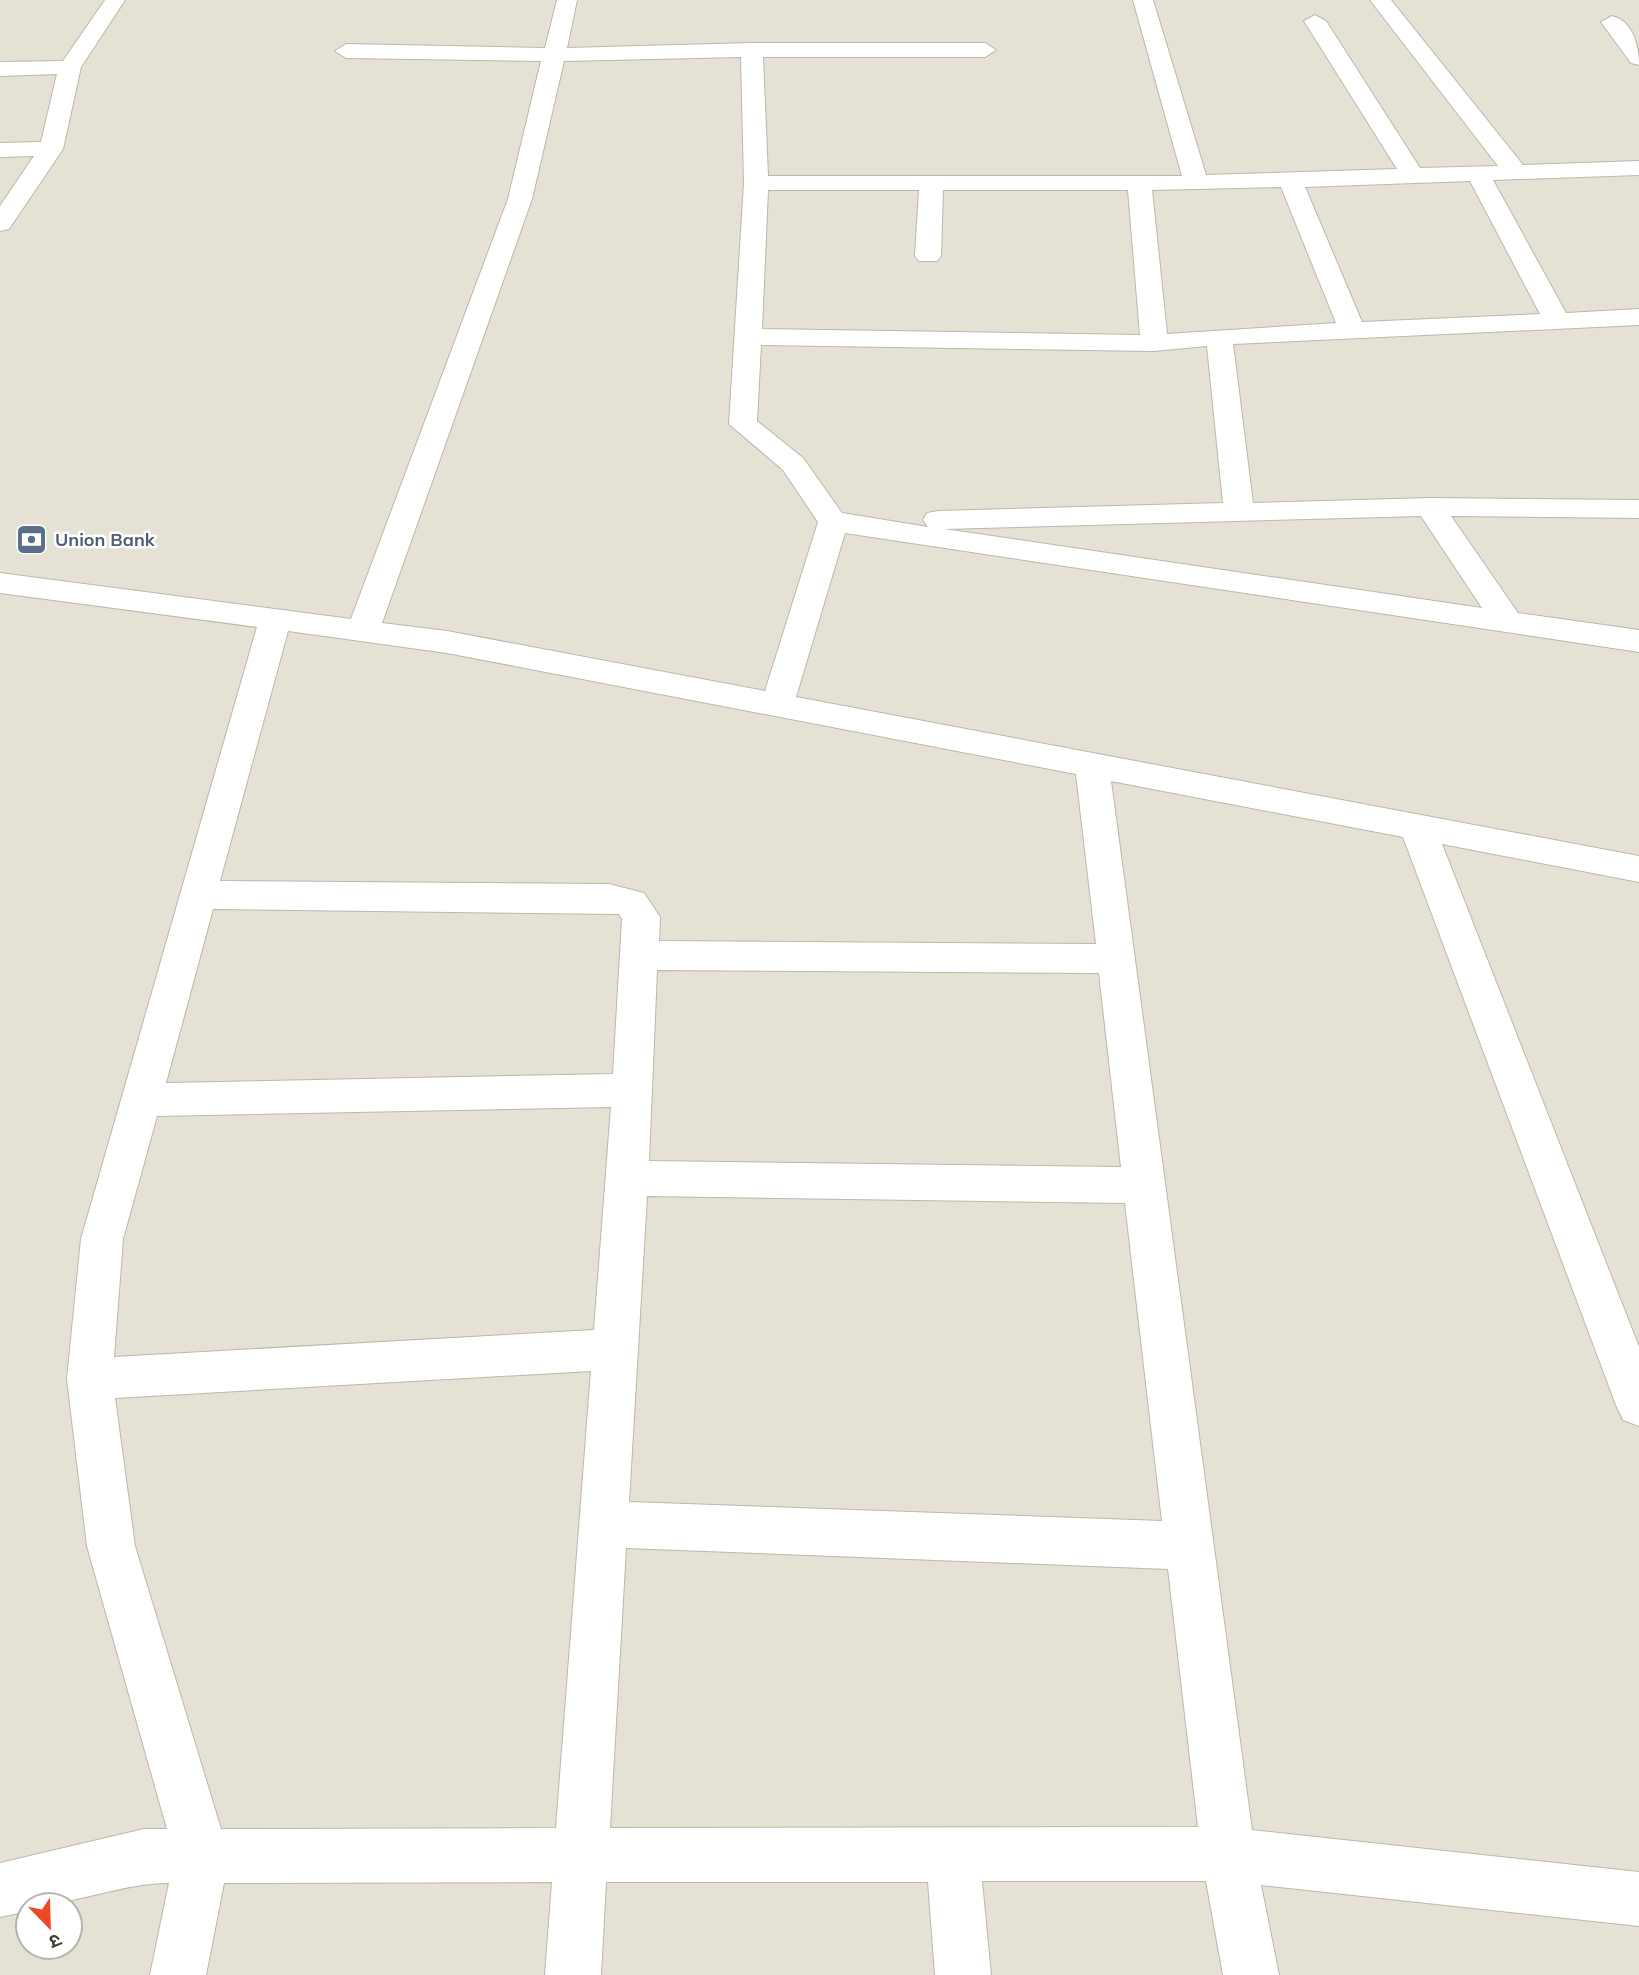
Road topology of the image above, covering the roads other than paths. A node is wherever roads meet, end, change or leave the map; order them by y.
1 (115, 0) edge
2 (567, 0) edge
3 (1143, 0) edge
4 (1380, 0) edge
5 (1315, 21) dead end
6 (1612, 22) dead end
7 (752, 50) junction
8 (985, 50) dead end
9 (346, 51) dead end
10 (553, 55) junction
11 (1639, 58) edge
12 (69, 67) junction
13 (0, 69) edge
14 (51, 149) junction
15 (0, 150) edge
16 (1639, 168) edge
17 (1516, 172) junction
18 (1478, 174) junction
19 (1413, 176) junction
20 (1290, 180) junction
21 (756, 183) junction
22 (931, 183) junction
23 (1139, 183) junction
24 (1196, 183) junction
25 (0, 225) edge
26 (928, 256) dead end
27 (1639, 317) edge
28 (1557, 321) junction
29 (1352, 331) junction
30 (748, 337) junction
31 (1219, 337) junction
32 (1154, 344) junction
33 (1430, 507) junction
34 (1639, 509) edge
35 (1239, 512) junction
36 (833, 522) junction
37 (2, 588) edge
38 (275, 620) junction
39 (1508, 622) junction
40 (363, 630) junction
41 (1639, 641) edge
42 (777, 705) junction
43 (1092, 765) junction
44 (1417, 827) junction
45 (1639, 869) edge
46 (198, 895) junction
47 (640, 955) junction
48 (1116, 959) junction
49 (632, 1090) junction
50 (141, 1100) junction
51 (627, 1178) junction
52 (1144, 1185) junction
53 (615, 1349) junction
54 (90, 1379) junction
55 (1639, 1405) edge
56 (604, 1524) junction
57 (1190, 1546) junction
58 (1228, 1854) junction
59 (953, 1855) junction
60 (202, 1856) junction
61 (583, 1856) junction
62 (0, 1890) edge
63 (1639, 1899) edge
64 (178, 1975) edge
65 (573, 1975) edge
66 (963, 1975) edge
67 (1251, 1975) edge

1 - 12 street
2 - 10 street
3 - 24 street
4 - 17 street
5 - 19 street
6 - 11 street
7 - 8 street
7 - 10 street
7 - 21 street
9 - 10 street
10 - 40 street
12 - 13 street
12 - 14 street
14 - 15 street
14 - 25 street
16 - 17 street
17 - 18 street
18 - 19 street
18 - 28 street
19 - 20 street
20 - 24 street
20 - 29 street
21 - 22 street
21 - 30 street
22 - 23 street
22 - 26 street
23 - 24 street
23 - 32 street
27 - 28 street
28 - 29 street
29 - 31 street
30 - 32 street
30 - 36 street
31 - 32 street
31 - 35 street
33 - 34 street
33 - 35 street
33 - 39 street
35 - 36 street
36 - 39 street
36 - 42 street
37 - 38 street
38 - 40 street
38 - 46 street
39 - 41 street
40 - 42 street
42 - 43 street
43 - 44 street
43 - 48 street
44 - 45 street
44 - 55 street
46 - 47 street
46 - 50 street
47 - 48 street
47 - 49 street
48 - 52 street
49 - 50 street
49 - 51 street
50 - 54 street
51 - 52 street
51 - 53 street
52 - 57 street
53 - 54 street
53 - 56 street
54 - 60 street
56 - 57 street
56 - 61 street
57 - 58 street
58 - 59 street
58 - 63 street
58 - 67 street
59 - 61 street
59 - 66 street
60 - 61 street
60 - 62 street
60 - 64 street
61 - 65 street

